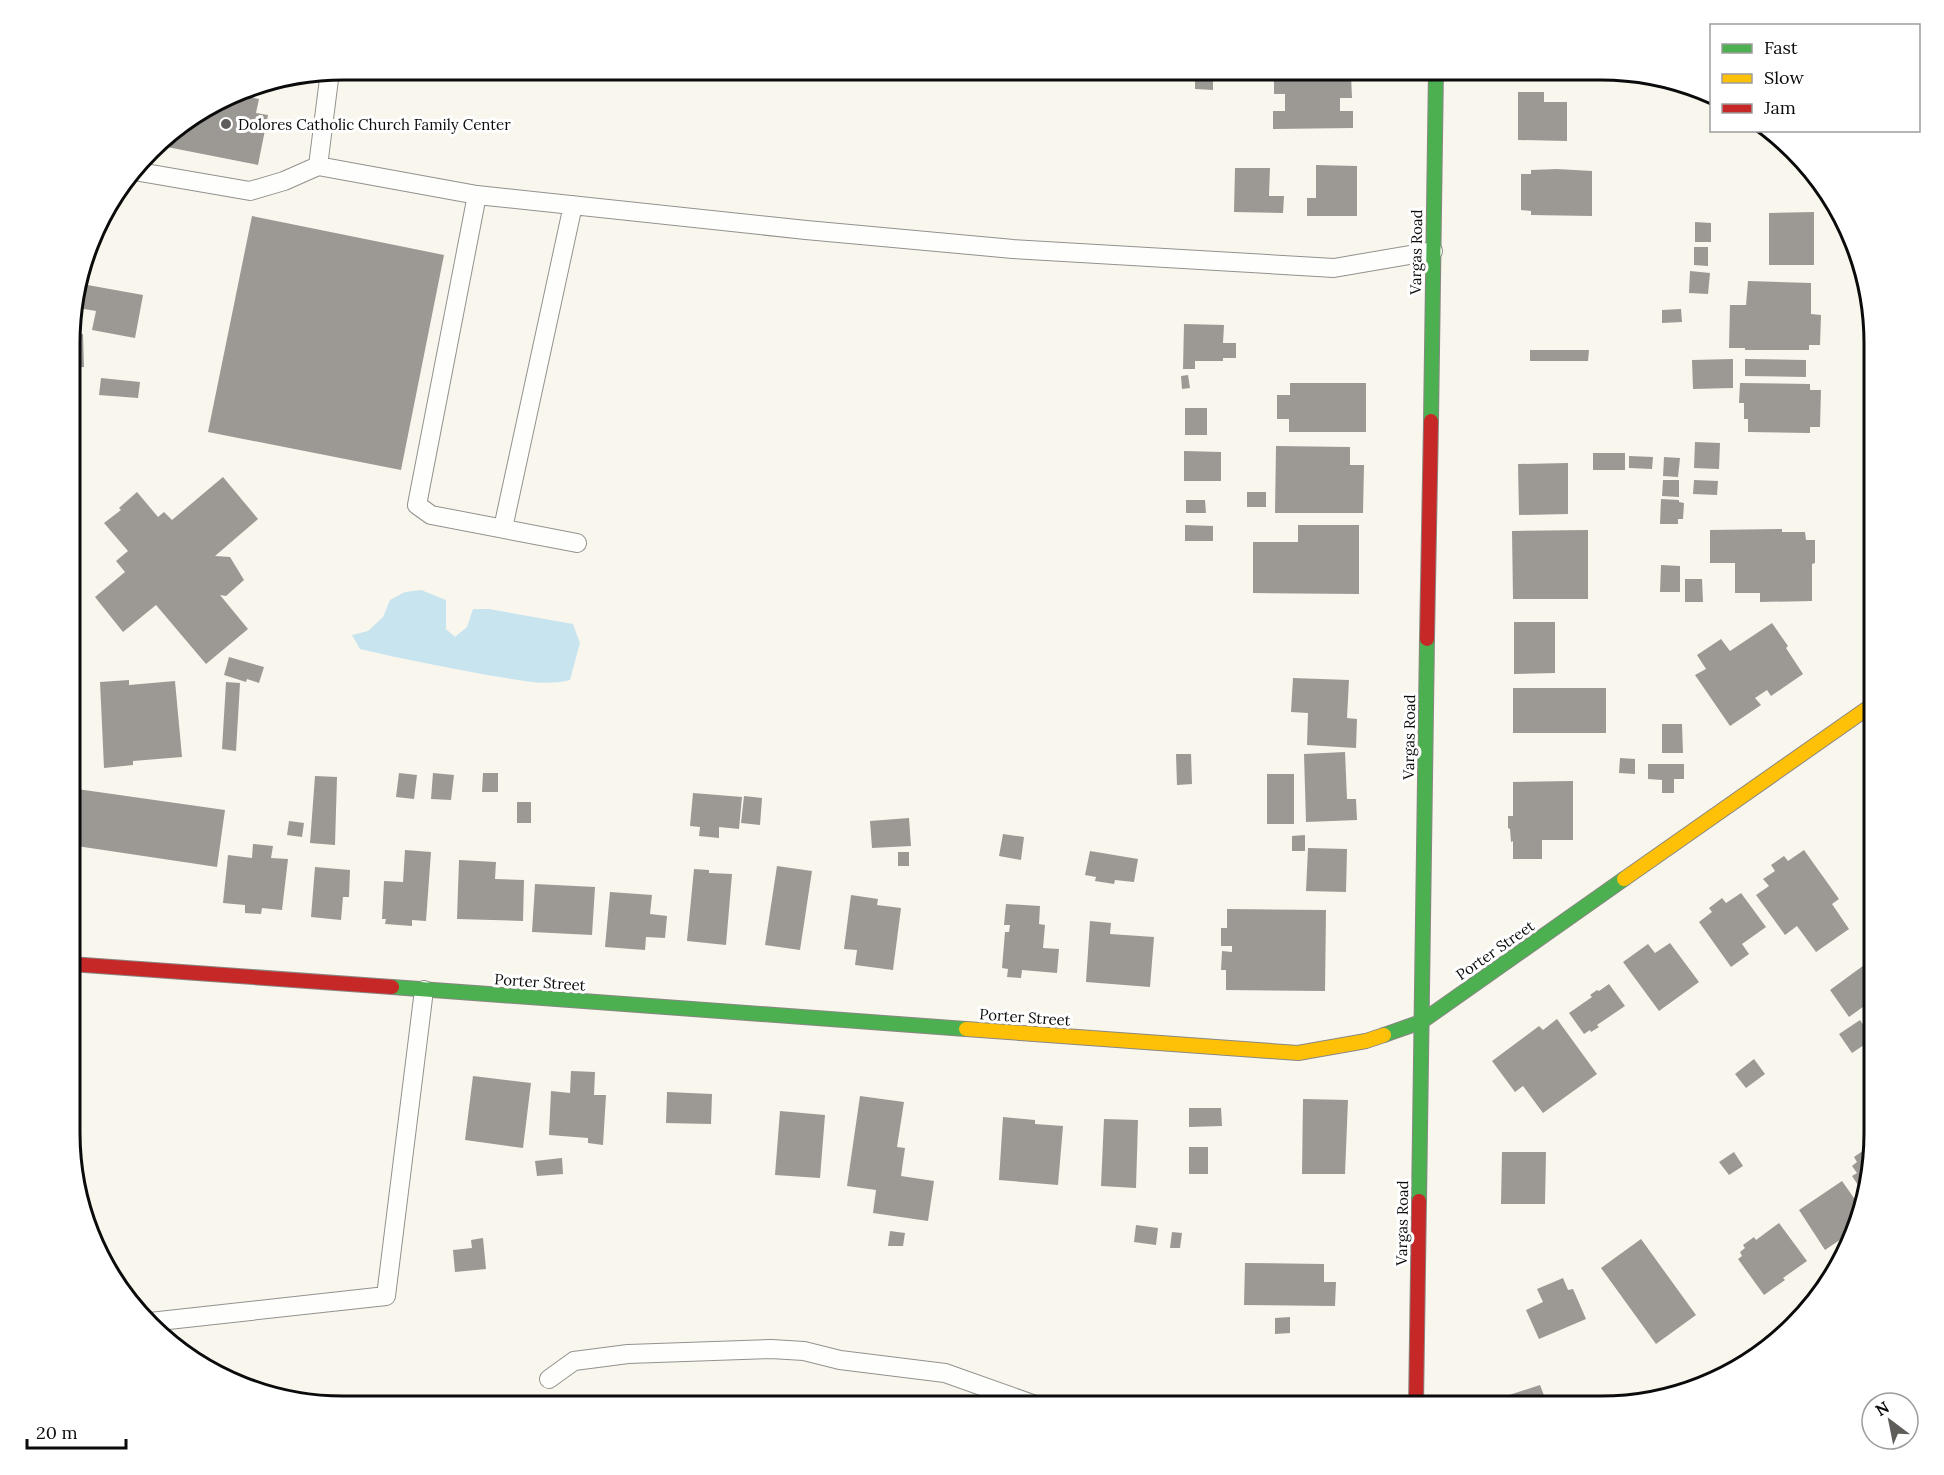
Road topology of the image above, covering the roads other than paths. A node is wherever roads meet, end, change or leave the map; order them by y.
1 (329, 80) edge
2 (1436, 80) edge
3 (318, 166) junction
4 (142, 172) edge
5 (477, 195) junction
6 (573, 205) junction
7 (1433, 251) junction
8 (503, 528) junction
9 (577, 543) dead end
10 (1864, 711) edge
11 (80, 965) edge
12 (424, 990) junction
13 (1421, 1022) junction
14 (160, 1321) edge
15 (549, 1379) dead end
16 (1010, 1396) edge
17 (1416, 1396) edge

1 - 3 lane
2 - 7 street, Vargas Road
3 - 4 lane
3 - 5 lane
5 - 6 lane
5 - 8 lane
6 - 7 lane
6 - 8 lane
7 - 13 street, Vargas Road
8 - 9 lane
10 - 13 street, Porter Street
11 - 12 street, Porter Street
12 - 13 street, Porter Street
12 - 14 lane
13 - 17 street, Vargas Road
15 - 16 lane

